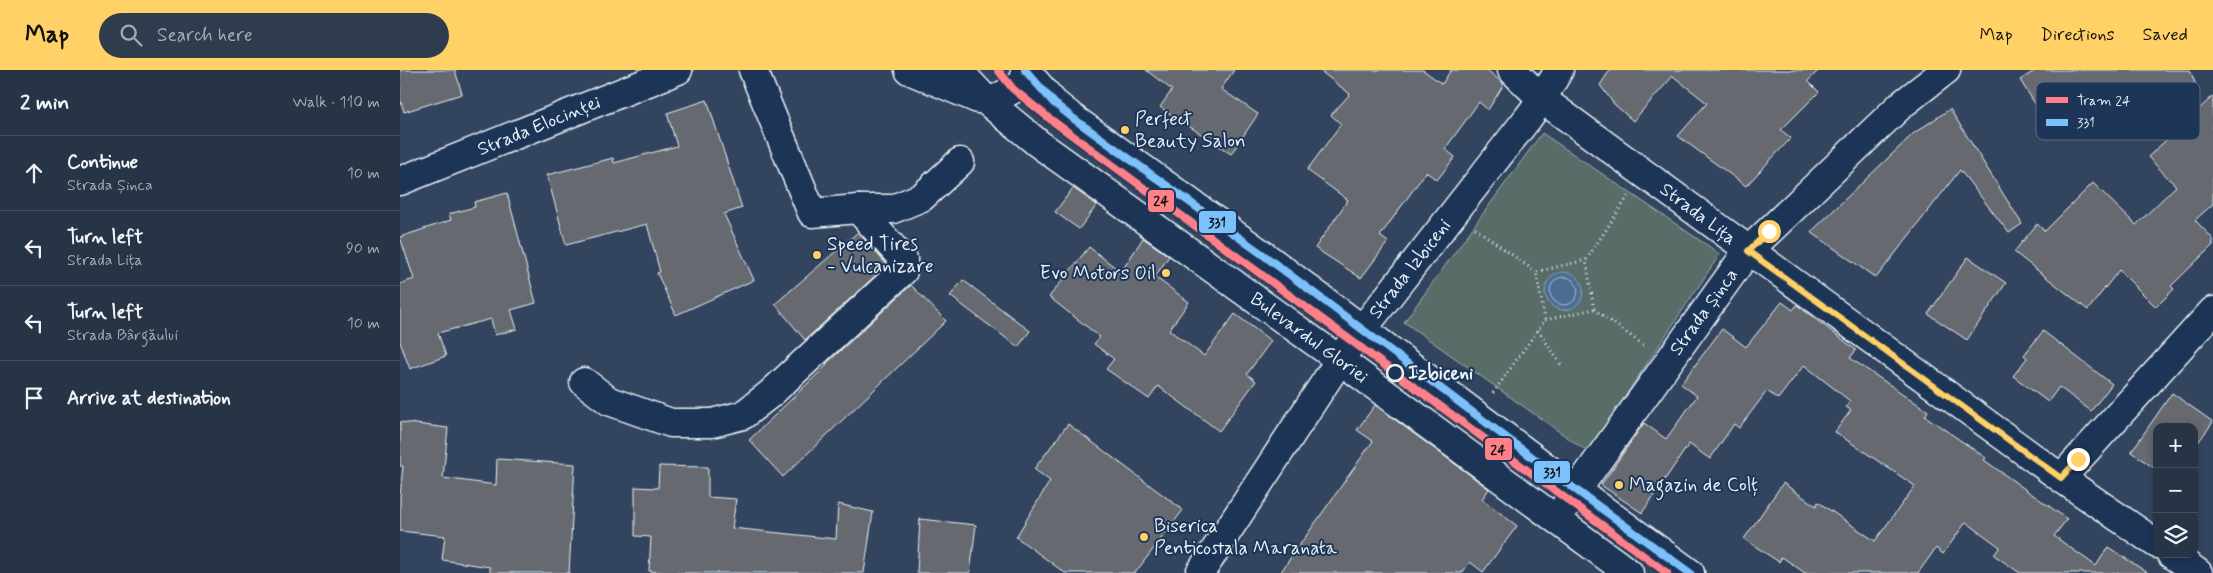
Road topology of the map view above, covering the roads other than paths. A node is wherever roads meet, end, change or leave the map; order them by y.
1 (678, 70) edge
2 (753, 70) edge
3 (909, 70) edge
4 (958, 70) edge
5 (1512, 70) edge
6 (1559, 70) edge
7 (1946, 70) edge
8 (1028, 75) edge
9 (1542, 99) junction
10 (989, 103) junction
11 (960, 162) dead end
12 (400, 181) edge
13 (858, 209) junction
14 (1748, 251) junction
15 (2213, 311) edge
16 (1363, 329) junction
17 (1340, 360) junction
18 (584, 382) dead end
19 (2061, 478) junction
20 (1576, 490) junction
21 (1556, 519) junction
22 (2153, 541) edge
23 (2177, 558) edge
24 (1200, 573) edge
25 (1629, 573) edge
26 (1690, 573) edge
27 (2198, 573) edge

1 - 12 street, Strada Elocinței
2 - 13 street
3 - 10 street
4 - 10 street
5 - 9 street, Strada Lița
6 - 9 street, Strada Izbiceni
7 - 14 street, Strada Șinca
8 - 10 street
8 - 16 street, Bulevardul Gloriei
9 - 14 street, Strada Lița
9 - 16 street, Strada Izbiceni
10 - 17 street, Bulevardul Gloriei
11 - 13 street
13 - 18 street
14 - 19 street, Strada Lița
14 - 20 street, Strada Șinca
15 - 19 street
16 - 17 street, Strada Izbiceni
16 - 20 street, Bulevardul Gloriei
17 - 21 street, Bulevardul Gloriei
17 - 24 street, Strada Izbiceni
19 - 22 street, Strada Lița
20 - 21 street, Strada Șinca
20 - 26 street, Bulevardul Gloriei
21 - 25 street, Bulevardul Gloriei
23 - 27 street

